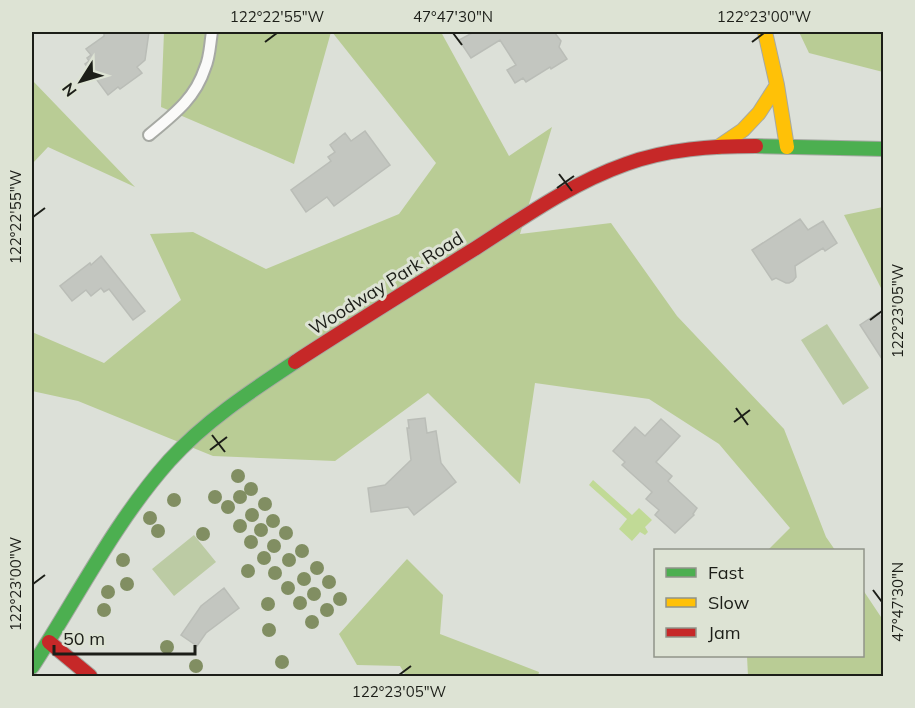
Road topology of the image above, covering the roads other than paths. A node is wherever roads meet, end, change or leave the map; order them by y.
1 (212, 32) edge
2 (765, 32) edge
3 (777, 86) junction
4 (149, 135) dead end
5 (718, 147) junction
6 (787, 147) junction
7 (884, 149) edge
8 (49, 642) junction
9 (32, 667) edge
10 (90, 676) edge

1 - 4 lane
2 - 3 street
3 - 5 street
3 - 6 street
5 - 6 street, Woodway Park Road
5 - 8 street, Woodway Park Road
6 - 7 street, Woodway Park Road
8 - 9 street, Woodway Park Road
8 - 10 street

